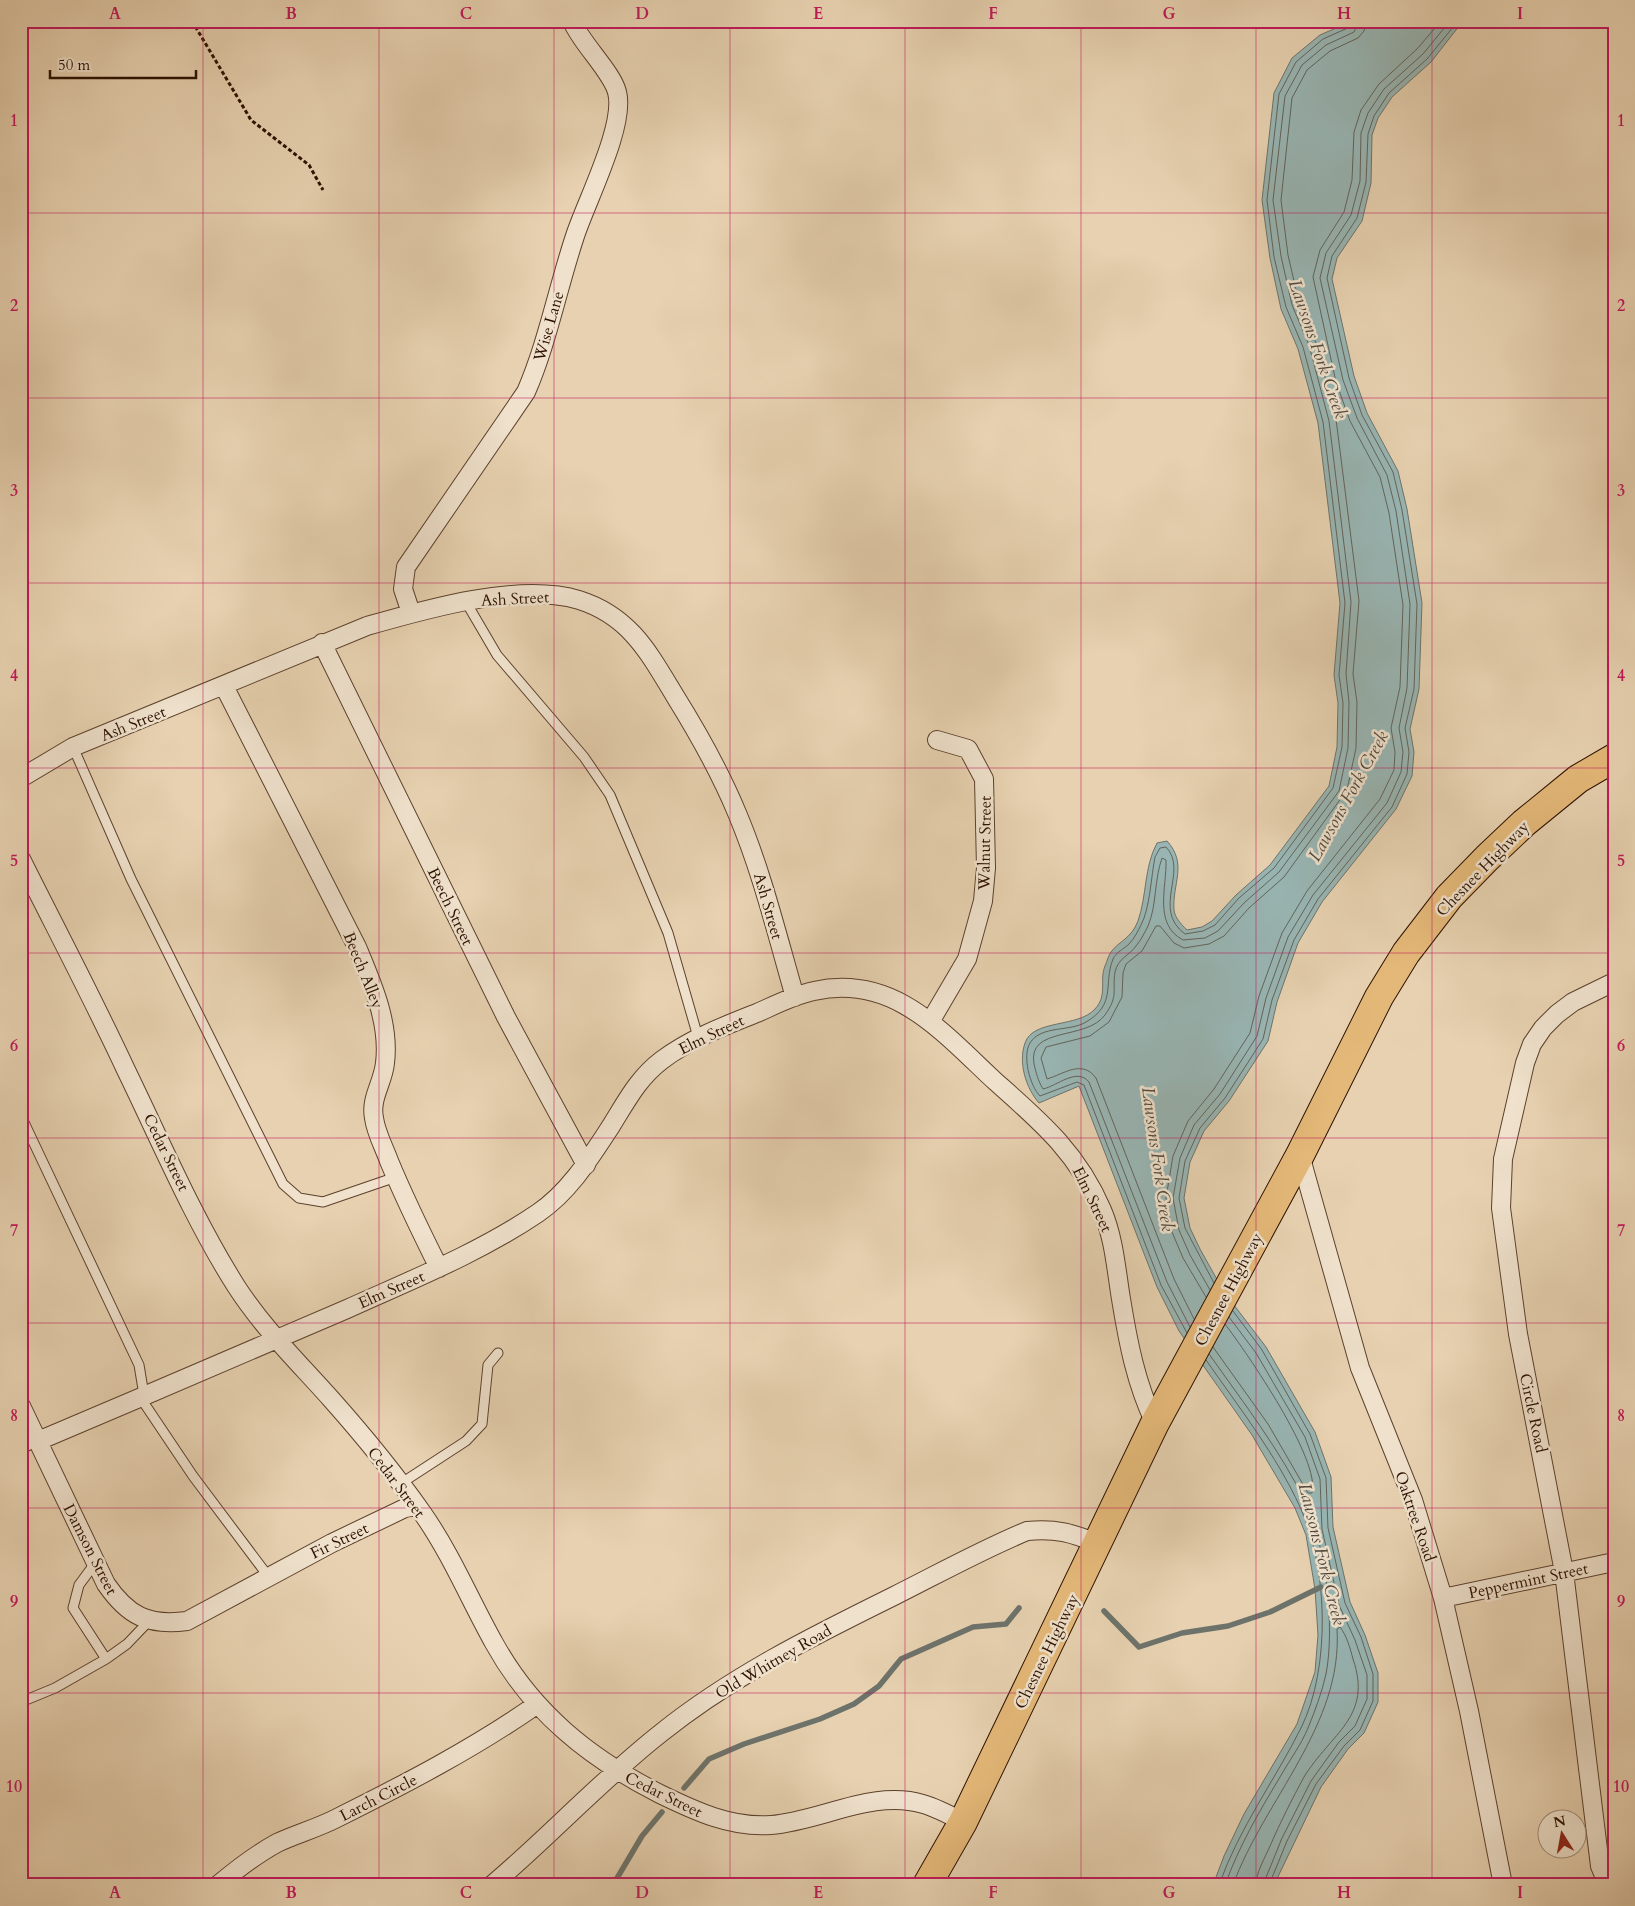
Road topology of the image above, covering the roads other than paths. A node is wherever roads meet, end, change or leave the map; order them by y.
1 (572, 21) edge
2 (466, 602) junction
3 (411, 613) junction
4 (322, 643) junction
5 (224, 686) junction
6 (937, 740) dead end
7 (73, 747) junction
8 (1614, 758) edge
9 (21, 778) edge
10 (21, 858) edge
11 (1614, 982) edge
12 (795, 997) junction
13 (930, 1022) junction
14 (698, 1037) junction
15 (21, 1116) edge
16 (1300, 1155) junction
17 (586, 1165) junction
18 (396, 1177) junction
19 (439, 1268) junction
20 (276, 1340) junction
21 (498, 1352) dead end
22 (142, 1396) junction
23 (21, 1406) edge
24 (1155, 1423) junction
25 (38, 1441) junction
26 (21, 1449) edge
27 (400, 1484) junction
28 (417, 1506) junction
29 (1099, 1544) junction
30 (96, 1562) junction
31 (1614, 1562) edge
32 (1564, 1572) junction
33 (265, 1578) junction
34 (1443, 1598) junction
35 (149, 1621) junction
36 (106, 1659) junction
37 (21, 1702) edge
38 (536, 1704) junction
39 (616, 1770) junction
40 (963, 1822) junction
41 (1614, 1881) edge
42 (218, 1885) edge
43 (492, 1885) edge
44 (928, 1885) edge
45 (1503, 1885) edge

1 - 3 street, Wise Lane
2 - 3 street, Ash Street
2 - 12 street, Ash Street
2 - 14 lane
3 - 4 street, Ash Street
4 - 5 street, Ash Street
4 - 17 street, Beech Street
5 - 7 street, Ash Street
5 - 18 street, Beech Alley
6 - 13 street, Walnut Street
7 - 9 street, Ash Street
7 - 18 lane
8 - 16 main road, Chesnee Highway
10 - 20 street, Cedar Street
11 - 32 street, Circle Road
12 - 13 street, Elm Street
12 - 14 street, Elm Street
13 - 24 street, Elm Street
14 - 17 street, Elm Street
15 - 22 lane
16 - 24 main road, Chesnee Highway
16 - 34 street, Oaktree Road
17 - 19 street, Elm Street
18 - 19 street, Beech Alley
19 - 20 street, Elm Street
20 - 22 street, Elm Street
20 - 27 street, Cedar Street
21 - 27 lane
22 - 25 street, Elm Street
22 - 33 lane
23 - 25 street, Damson Street
24 - 29 main road, Chesnee Highway
25 - 26 lane
25 - 30 street, Damson Street
27 - 28 street, Cedar Street
28 - 33 street, Fir Street
28 - 38 street, Cedar Street
29 - 39 street, Old Whitney Road
29 - 40 main road, Chesnee Highway
30 - 35 street, Damson Street
30 - 36 lane
31 - 32 street, Peppermint Street
32 - 34 street, Peppermint Street
32 - 41 street, Circle Road
33 - 35 street, Damson Street
34 - 45 street, Oaktree Road
35 - 36 lane
36 - 37 lane
38 - 39 street, Cedar Street
38 - 42 street, Larch Circle
39 - 40 street, Cedar Street
39 - 43 street, Old Whitney Road
40 - 44 main road, Chesnee Highway

